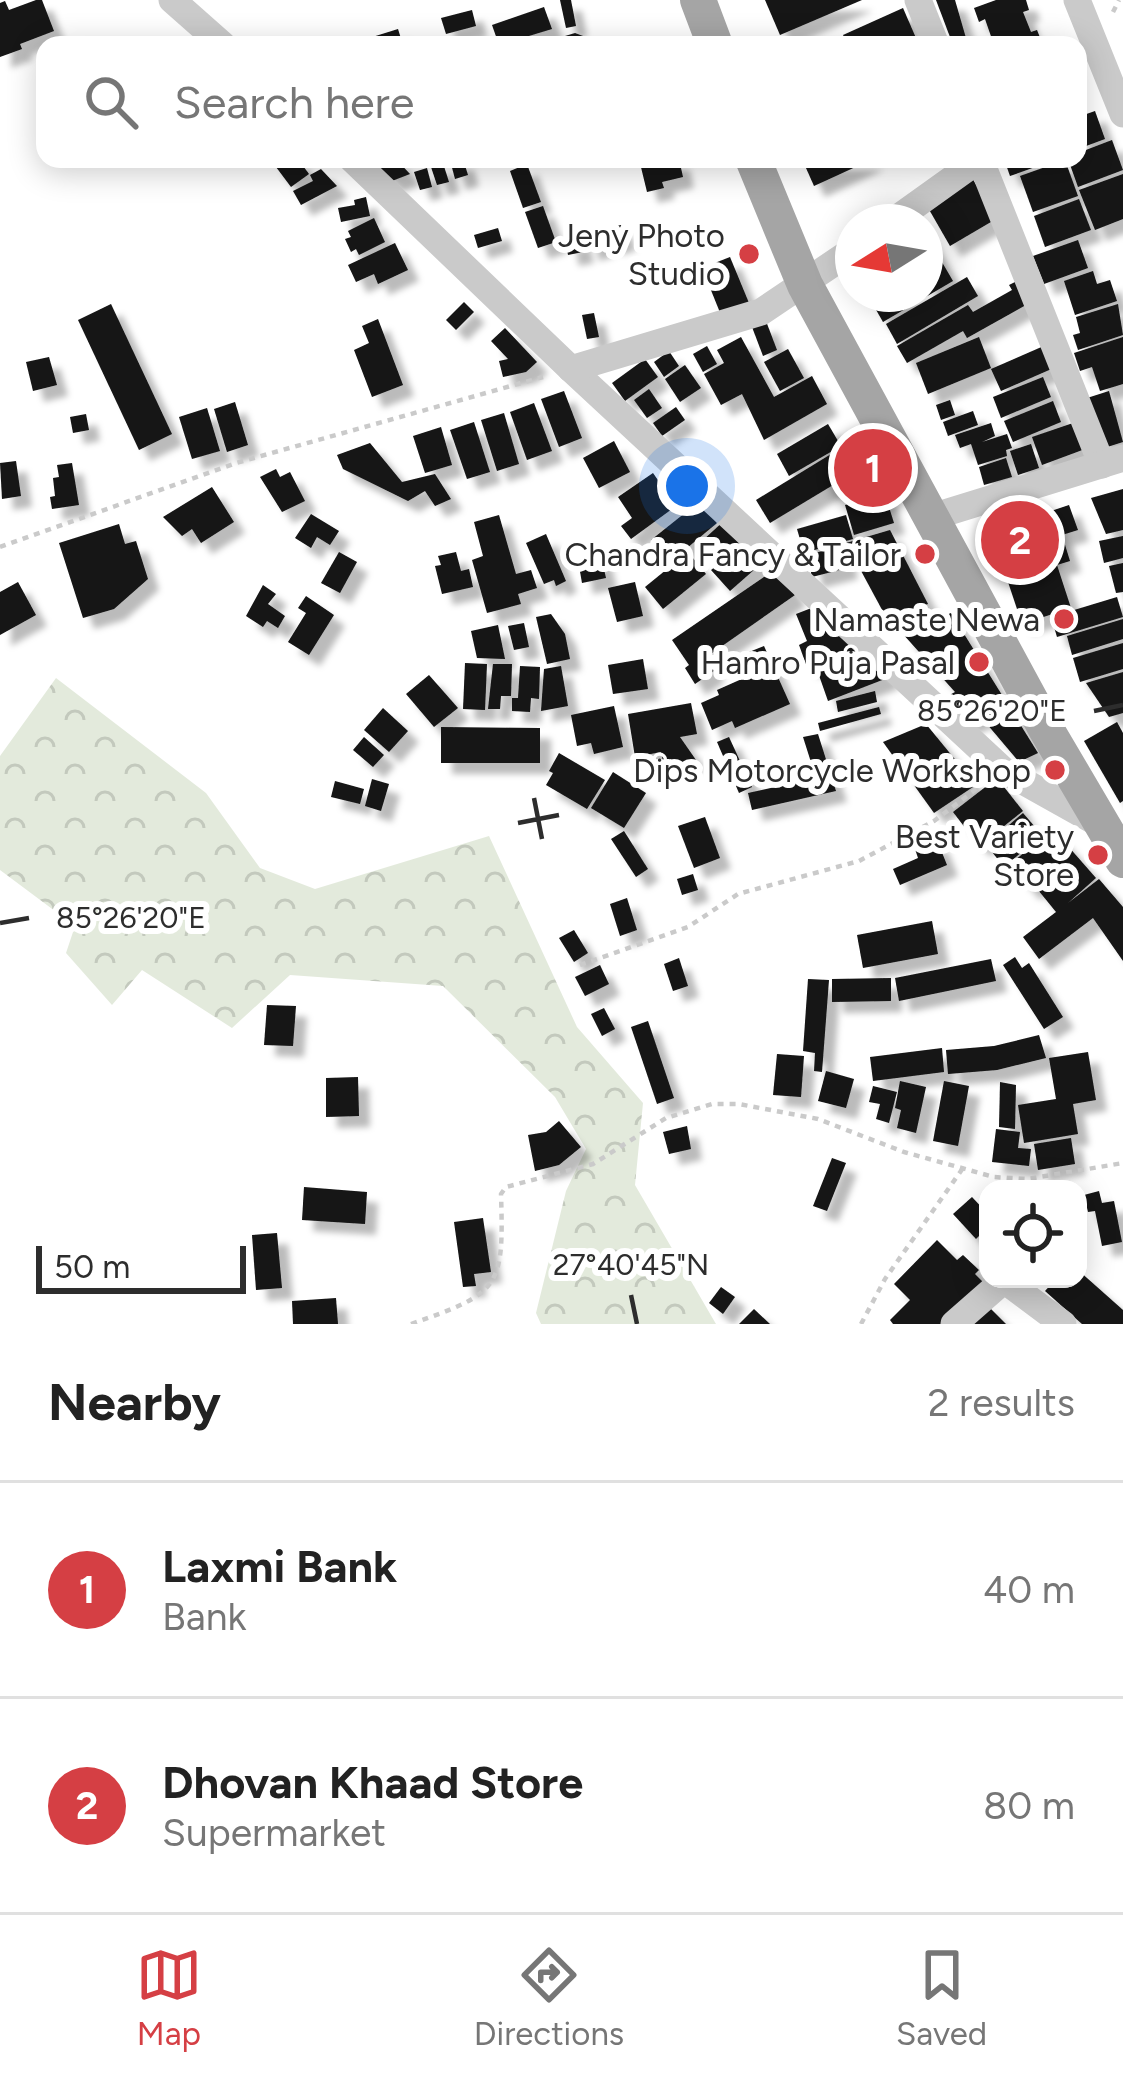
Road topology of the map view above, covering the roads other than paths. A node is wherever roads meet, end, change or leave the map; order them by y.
1 (172, 0) edge
2 (698, 0) edge
3 (918, 0) edge
4 (1077, 0) edge
5 (213, 36) edge
6 (712, 36) edge
7 (932, 36) edge
8 (1123, 114) edge
9 (361, 168) edge
10 (757, 168) edge
11 (967, 168) edge
12 (984, 168) edge
13 (917, 204) edge
14 (835, 263) edge
15 (805, 285) junction
16 (571, 369) junction
17 (1113, 462) edge
18 (932, 517) junction
19 (1103, 826) junction
20 (1123, 860) edge
21 (954, 1324) edge
22 (1064, 1324) edge

1 - 5 street
2 - 6 main road
3 - 7 street
4 - 8 street
9 - 16 street
10 - 15 main road
11 - 13 street
12 - 17 street
14 - 15 street
15 - 16 street
15 - 18 main road
16 - 19 street
17 - 18 street
18 - 19 main road
19 - 20 main road
21 - 22 street

